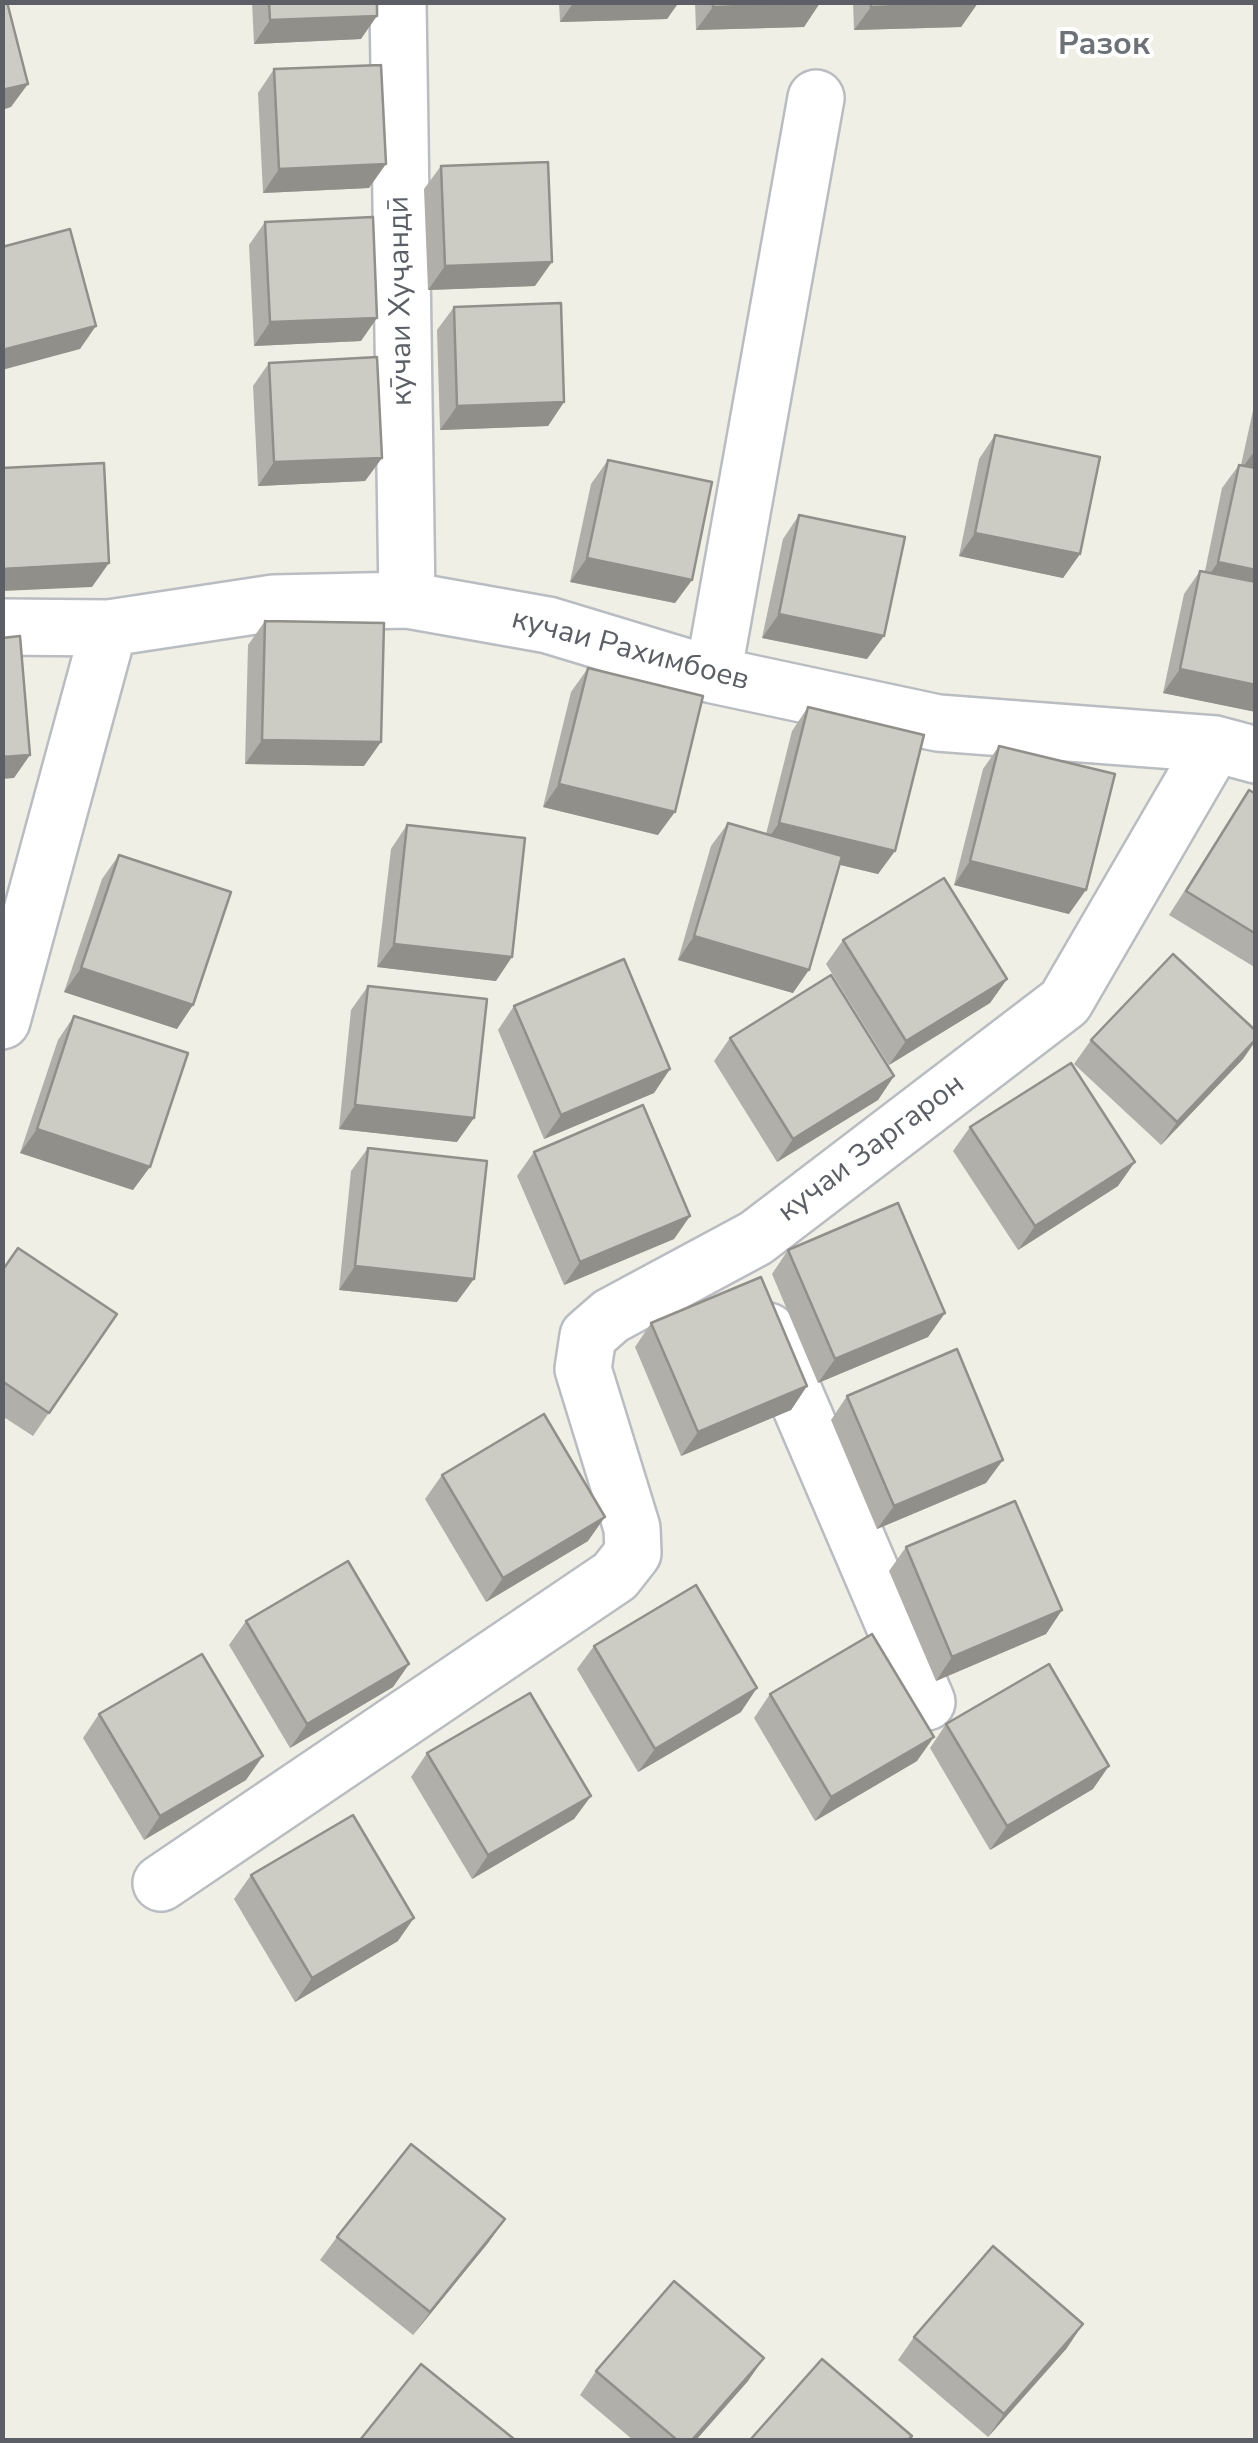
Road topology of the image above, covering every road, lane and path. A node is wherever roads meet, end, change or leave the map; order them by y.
1 (398, 2) edge
2 (816, 98) dead end
3 (406, 600) junction
4 (2, 628) edge
5 (109, 628) junction
6 (713, 676) junction
7 (1235, 750) edge
8 (2, 1021) edge
9 (733, 1250) junction
10 (927, 1702) dead end
11 (161, 1882) dead end

1 - 3 street, кӯчаи Хуҷандӣ
2 - 6 street
3 - 5 street, кучаи Рахимбоев
3 - 6 street, кучаи Рахимбоев
4 - 5 street, кучаи Рахимбоев
5 - 8 street
6 - 7 street, кучаи Рахимбоев
7 - 9 street, кучаи Заргарон
9 - 10 street
9 - 11 street, кучаи Заргарон

